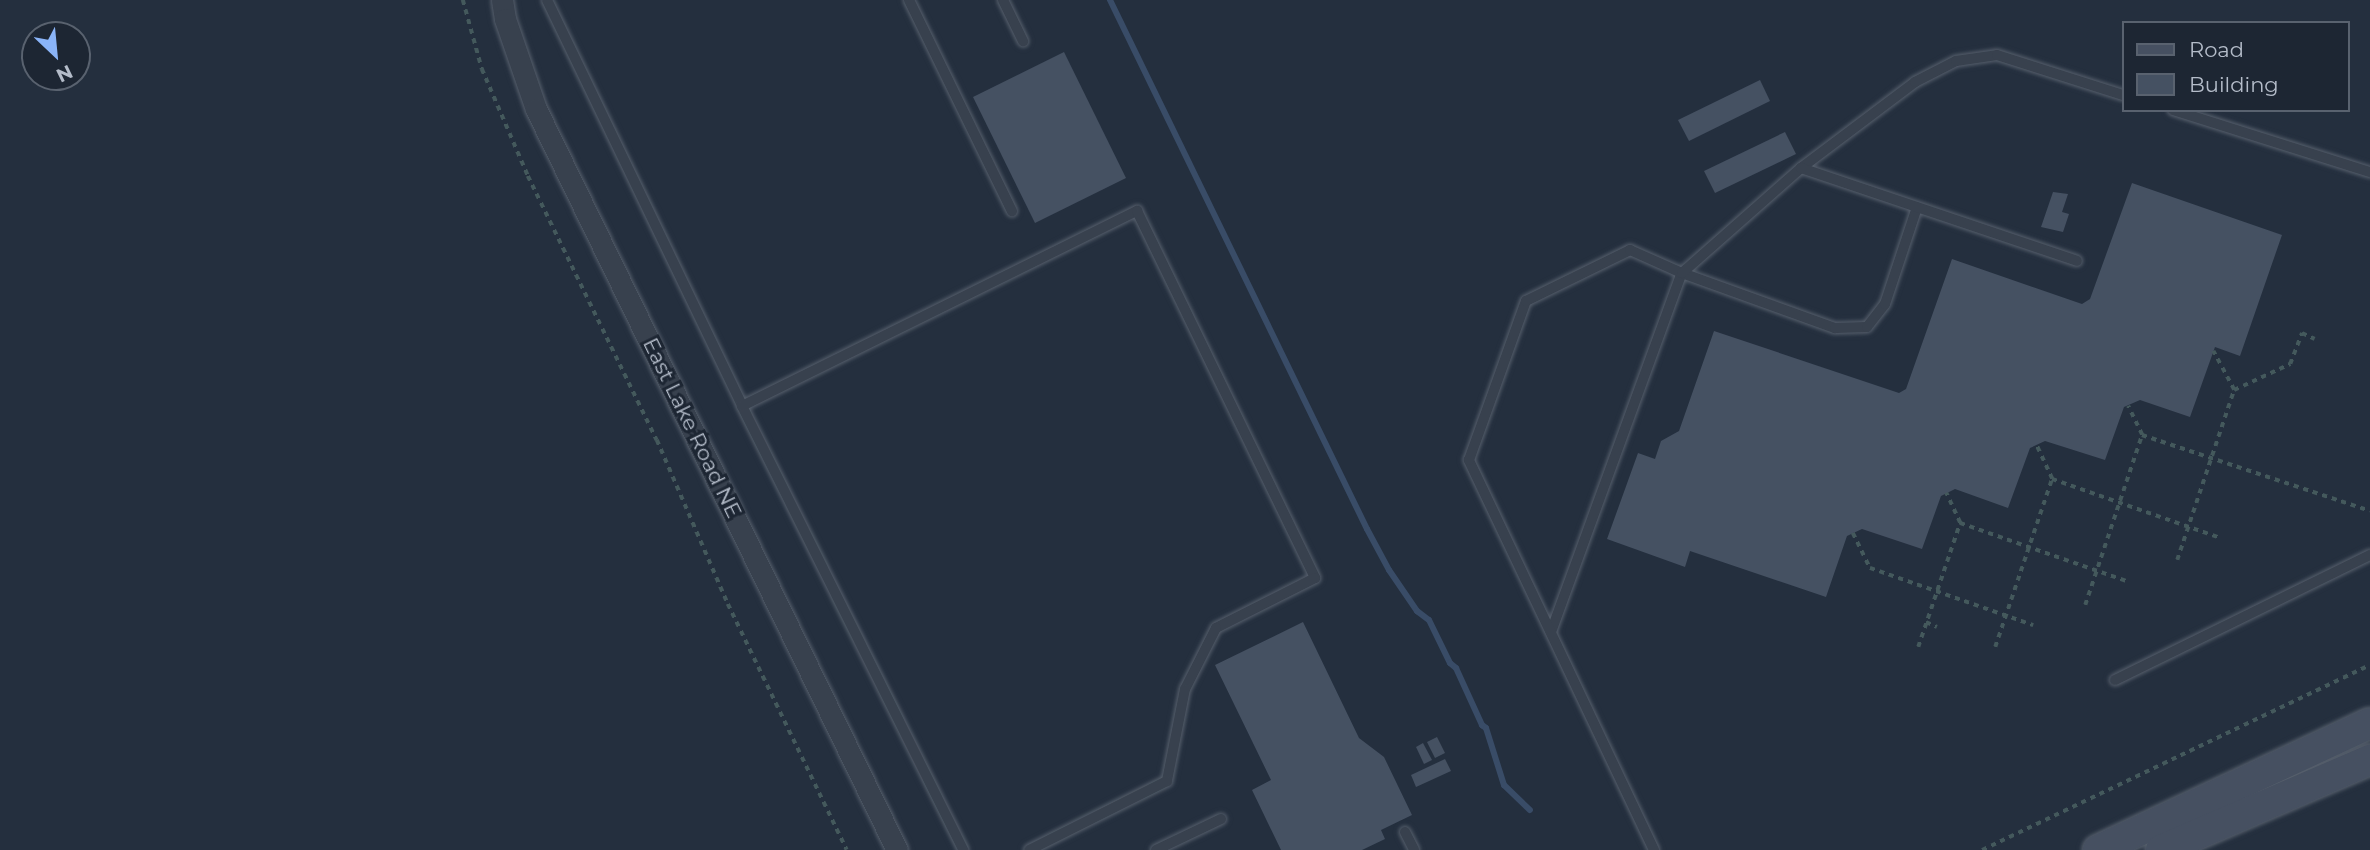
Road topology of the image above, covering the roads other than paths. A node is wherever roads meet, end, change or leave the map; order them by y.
1 (502, 0) edge
2 (547, 0) edge
3 (909, 0) edge
4 (1003, 0) edge
5 (1023, 41) dead end
6 (2122, 94) edge
7 (2180, 112) edge
8 (1801, 168) junction
9 (2370, 172) edge
10 (1917, 207) junction
11 (1012, 211) dead end
12 (2077, 261) dead end
13 (1682, 274) junction
14 (742, 406) junction
15 (2370, 555) edge
16 (1550, 632) junction
17 (2115, 680) dead end
18 (2370, 723) edge
19 (2370, 760) edge
20 (1221, 819) dead end
21 (1405, 832) dead end
22 (897, 850) edge
23 (963, 850) edge
24 (1029, 850) edge
25 (1156, 850) edge
26 (1414, 850) edge
27 (1654, 850) edge
28 (2098, 850) edge
29 (2161, 850) edge

1 - 22 street, East Lake Road NE
2 - 14 lane
3 - 11 lane
4 - 5 lane
6 - 8 lane
7 - 9 lane
8 - 10 lane
8 - 13 lane
10 - 12 lane
10 - 13 lane
13 - 16 lane
13 - 16 lane
14 - 23 lane
14 - 24 lane
15 - 17 lane
16 - 27 lane
18 - 28 main road
19 - 29 main road
20 - 25 lane
21 - 26 lane

